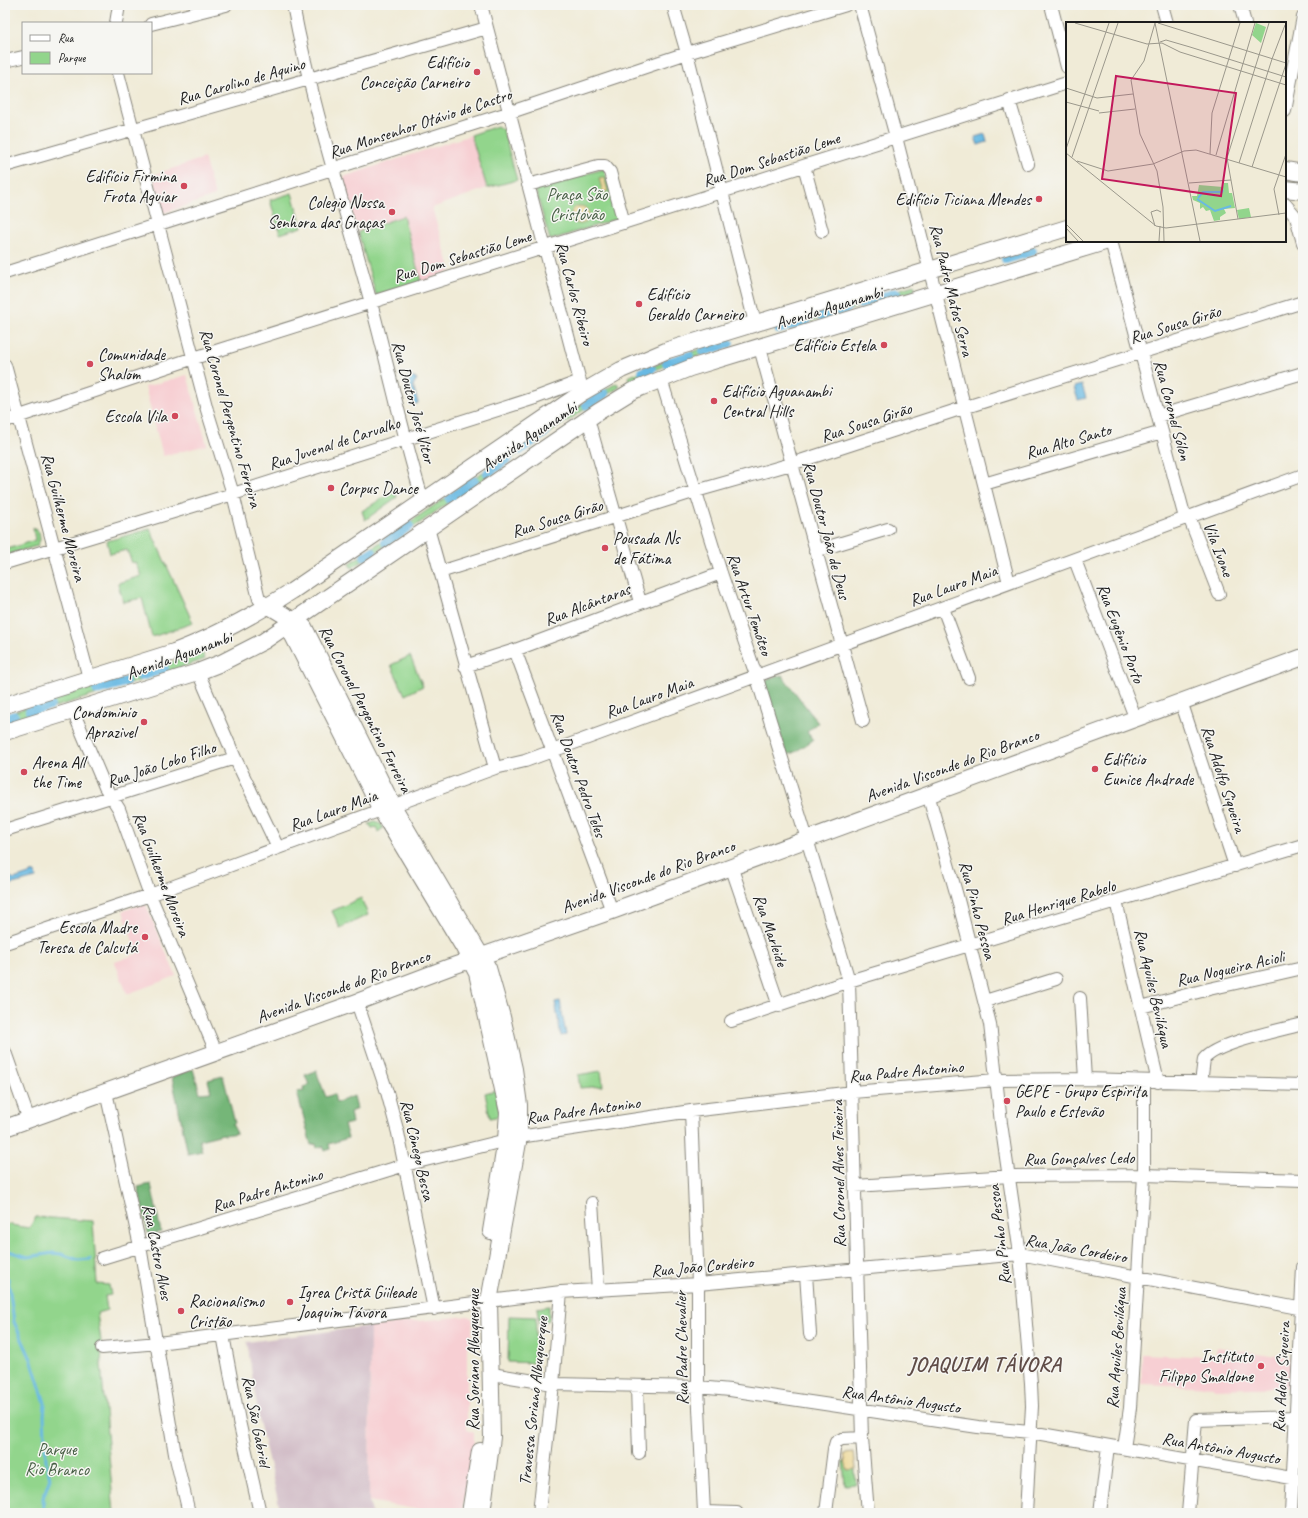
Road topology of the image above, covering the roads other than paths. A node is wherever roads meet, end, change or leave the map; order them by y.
1 (119, 5) edge
2 (226, 5) edge
3 (288, 5) edge
4 (293, 5) edge
5 (481, 5) edge
6 (673, 5) edge
7 (846, 5) edge
8 (860, 5) edge
9 (1050, 5) edge
10 (1162, 5) edge
11 (1240, 5) edge
12 (1303, 17) edge
13 (116, 22) edge
14 (1167, 22) edge
15 (1245, 22) edge
16 (152, 24) edge
17 (487, 28) junction
18 (298, 32) junction
19 (687, 53) junction
20 (22, 57) edge
21 (1294, 58) edge
22 (5, 61) edge
23 (1066, 63) edge
24 (118, 74) edge
25 (310, 79) junction
26 (1066, 82) edge
27 (1009, 100) junction
28 (1286, 105) edge
29 (508, 113) junction
30 (133, 130) junction
31 (896, 137) junction
32 (1028, 164) dead end
33 (5, 166) edge
34 (804, 166) junction
35 (332, 169) junction
36 (528, 185) junction
37 (1286, 189) edge
38 (1303, 191) edge
39 (722, 192) junction
40 (1286, 205) edge
41 (624, 223) junction
42 (158, 225) junction
43 (1066, 228) edge
44 (822, 231) dead end
45 (1105, 242) edge
46 (1111, 242) edge
47 (1303, 244) edge
48 (546, 248) junction
49 (930, 270) junction
50 (5, 273) edge
51 (936, 294) junction
52 (1303, 302) edge
53 (371, 303) junction
54 (755, 323) junction
55 (760, 348) junction
56 (1140, 353) junction
57 (194, 358) junction
58 (5, 364) edge
59 (1303, 373) edge
60 (661, 379) junction
61 (582, 387) junction
62 (964, 408) junction
63 (19, 416) junction
64 (1158, 416) junction
65 (588, 419) junction
66 (5, 421) edge
67 (1162, 432) junction
68 (405, 438) junction
69 (791, 464) junction
70 (1303, 475) edge
71 (984, 484) junction
72 (696, 491) junction
73 (233, 494) junction
74 (423, 501) junction
75 (616, 517) junction
76 (1187, 518) junction
77 (428, 528) junction
78 (888, 529) dead end
79 (55, 548) junction
80 (815, 551) junction
81 (1075, 560) junction
82 (5, 564) edge
83 (440, 572) junction
84 (721, 573) junction
85 (1009, 583) junction
86 (1219, 594) dead end
87 (640, 602) junction
88 (269, 606) junction
89 (943, 608) junction
90 (290, 622) junction
91 (841, 644) junction
92 (515, 650) junction
93 (1303, 657) edge
94 (465, 666) junction
95 (198, 672) junction
96 (756, 675) junction
97 (89, 678) junction
98 (969, 678) dead end
99 (1181, 701) junction
100 (5, 704) edge
101 (73, 711) junction
102 (1135, 718) junction
103 (863, 721) dead end
104 (5, 732) edge
105 (553, 751) junction
106 (235, 758) junction
107 (495, 768) junction
108 (928, 794) junction
109 (111, 797) junction
110 (387, 808) junction
111 (5, 830) edge
112 (807, 839) junction
113 (1303, 845) edge
114 (278, 848) junction
115 (731, 866) junction
116 (1234, 866) junction
117 (150, 895) junction
118 (1116, 901) junction
119 (612, 911) junction
120 (5, 943) edge
121 (971, 946) junction
122 (476, 958) junction
123 (1303, 968) edge
124 (1056, 979) dead end
125 (849, 981) junction
126 (1080, 998) dead end
127 (985, 1001) junction
128 (357, 1002) junction
129 (779, 1006) junction
130 (1141, 1007) junction
131 (731, 1021) dead end
132 (1303, 1024) edge
133 (5, 1052) edge
134 (216, 1052) junction
135 (1085, 1079) junction
136 (996, 1080) junction
137 (1144, 1082) junction
138 (1158, 1082) junction
139 (1201, 1083) junction
140 (1303, 1085) edge
141 (106, 1092) junction
142 (854, 1092) junction
143 (691, 1111) junction
144 (29, 1120) junction
145 (5, 1128) edge
146 (513, 1138) junction
147 (405, 1165) junction
148 (1144, 1175) junction
149 (1010, 1176) junction
150 (1303, 1180) edge
151 (855, 1186) junction
152 (592, 1203) dead end
153 (140, 1246) junction
154 (1020, 1254) junction
155 (102, 1258) dead end
156 (1303, 1267) edge
157 (856, 1270) junction
158 (806, 1274) junction
159 (1138, 1276) junction
160 (698, 1284) junction
161 (598, 1290) junction
162 (561, 1292) junction
163 (484, 1302) junction
164 (434, 1309) junction
165 (1302, 1309) edge
166 (810, 1334) dead end
167 (223, 1335) junction
168 (158, 1343) junction
169 (102, 1348) dead end
170 (492, 1374) junction
171 (554, 1384) junction
172 (637, 1386) junction
173 (698, 1388) junction
174 (862, 1410) junction
175 (1295, 1417) junction
176 (1030, 1432) junction
177 (486, 1437) junction
178 (862, 1438) junction
179 (1108, 1446) junction
180 (1124, 1448) junction
181 (639, 1454) dead end
182 (1191, 1461) junction
183 (1298, 1479) edge
184 (704, 1512) edge
185 (190, 1513) edge
186 (260, 1513) edge
187 (470, 1513) edge
188 (482, 1513) edge
189 (539, 1513) edge
190 (737, 1513) edge
191 (826, 1513) edge
192 (868, 1513) edge
193 (1026, 1513) edge
194 (1100, 1513) edge
195 (1188, 1513) edge
196 (1291, 1513) edge

1 - 13 street
2 - 16 street
3 - 18 street, Rua Doutor José Vitor
4 - 18 street, Rua Doutor José Vitor
5 - 17 street, Rua Carlos Ribeiro
6 - 19 street
7 - 19 street, Rua Monsenhor Otávio de Castro
8 - 31 street, Rua Padre Matos Serra
9 - 23 street
10 - 14 street
11 - 15 street
12 - 21 street
17 - 25 street, Rua Carolino de Aquino
17 - 29 street, Rua Carlos Ribeiro
18 - 25 street, Rua Doutor José Vitor
19 - 29 street, Rua Monsenhor Otávio de Castro
19 - 39 street
20 - 22 street
21 - 28 street
24 - 30 street, Rua Coronel Pergentino Ferreira
25 - 30 street, Rua Carolino de Aquino
25 - 35 street, Rua Doutor José Vitor
26 - 27 street, Rua Dom Sebastião Leme
27 - 31 street, Rua Dom Sebastião Leme
27 - 32 street
29 - 35 street, Rua Monsenhor Otávio de Castro
29 - 36 street, Rua Carlos Ribeiro
30 - 33 street, Rua Carolino de Aquino
30 - 42 street, Rua Coronel Pergentino Ferreira
31 - 34 street, Rua Dom Sebastião Leme
31 - 49 street, Rua Padre Matos Serra
34 - 39 street, Rua Dom Sebastião Leme
34 - 44 street
35 - 42 street, Rua Monsenhor Otávio de Castro
35 - 53 street, Rua Doutor José Vitor
36 - 41 street
36 - 48 street, Rua Carlos Ribeiro
37 - 38 main road
39 - 41 street, Rua Dom Sebastião Leme
39 - 54 street
40 - 47 street
41 - 48 street, Rua Dom Sebastião Leme
42 - 50 street, Rua Monsenhor Otávio de Castro
42 - 57 street, Rua Coronel Pergentino Ferreira
43 - 49 main road, Avenida Aguanambi
45 - 51 main road, Avenida Aguanambi
46 - 56 street, Rua Coronel Sólon
48 - 53 street, Rua Dom Sebastião Leme
48 - 61 street, Rua Carlos Ribeiro
49 - 51 street, Rua Padre Matos Serra
49 - 54 main road, Avenida Aguanambi
51 - 55 main road, Avenida Aguanambi
51 - 62 street, Rua Padre Matos Serra
52 - 56 street, Rua Sousa Girão
53 - 57 street, Rua Dom Sebastião Leme
53 - 68 street, Rua Doutor José Vitor
54 - 61 main road, Avenida Aguanambi
55 - 60 main road, Avenida Aguanambi
55 - 69 street, Rua Doutor João de Deus
56 - 62 street, Rua Sousa Girão
56 - 64 street, Rua Coronel Sólon
57 - 63 street, Rua Dom Sebastião Leme
57 - 73 street, Rua Coronel Pergentino Ferreira
58 - 63 street, Rua Guilherme Moreira
59 - 64 street
60 - 65 main road, Avenida Aguanambi
60 - 72 street, Rua Artur Temóteo
61 - 68 street, Rua Juvenal de Carvalho
61 - 74 main road, Avenida Aguanambi
62 - 69 street, Rua Sousa Girão
62 - 71 street, Rua Padre Matos Serra
63 - 66 street, Rua Dom Sebastião Leme
63 - 79 street, Rua Guilherme Moreira
64 - 67 street, Rua Coronel Sólon
65 - 75 street
65 - 77 main road, Avenida Aguanambi
67 - 71 street, Rua Alto Santo
67 - 76 street, Rua Coronel Sólon
68 - 73 street, Rua Juvenal de Carvalho
68 - 74 street, Rua Doutor José Vitor
69 - 72 street, Rua Sousa Girão
69 - 80 street, Rua Doutor João de Deus
70 - 76 street, Rua Lauro Maia
71 - 85 street, Rua Padre Matos Serra
72 - 75 street, Rua Sousa Girão
72 - 84 street, Rua Artur Temóteo
73 - 79 street, Rua Juvenal de Carvalho
73 - 88 street, Rua Coronel Pergentino Ferreira
74 - 88 main road, Avenida Aguanambi
75 - 83 street, Rua Sousa Girão
75 - 87 street
76 - 81 street, Rua Lauro Maia
76 - 86 street, Vila Ivone
77 - 83 street
77 - 90 main road, Avenida Aguanambi
78 - 80 street
79 - 82 street, Rua Juvenal de Carvalho
79 - 97 street, Rua Guilherme Moreira
80 - 91 street, Rua Doutor João de Deus
81 - 85 street, Rua Lauro Maia
81 - 102 street, Rua Eugênio Porto
83 - 94 street
84 - 87 street, Rua Alcântaras
84 - 96 street, Rua Artur Temóteo
85 - 89 street, Rua Lauro Maia
87 - 92 street, Rua Alcântaras
88 - 90 main road, Rua Coronel Pergentino Ferreira
88 - 97 main road, Avenida Aguanambi
89 - 91 street, Rua Lauro Maia
89 - 98 street
90 - 95 main road, Avenida Aguanambi
90 - 110 main road, Rua Coronel Pergentino Ferreira
91 - 96 street, Rua Lauro Maia
91 - 103 street, Rua Doutor João de Deus
92 - 94 street, Rua Alcântaras
92 - 105 street, Rua Doutor Pedro Teles
93 - 99 main road, Avenida Visconde do Rio Branco
94 - 107 street
95 - 101 main road, Avenida Aguanambi
95 - 106 street
96 - 105 street, Rua Lauro Maia
96 - 112 street, Rua Artur Temóteo
97 - 100 main road, Avenida Aguanambi
99 - 102 main road, Avenida Visconde do Rio Branco
99 - 116 street, Rua Adolfo Siqueira
101 - 104 main road, Avenida Aguanambi
101 - 109 street, Rua Guilherme Moreira
102 - 108 main road, Avenida Visconde do Rio Branco
105 - 107 street, Rua Lauro Maia
105 - 119 street, Rua Doutor Pedro Teles
106 - 109 street, Rua João Lobo Filho
106 - 114 street
107 - 110 street, Rua Lauro Maia
108 - 112 main road, Avenida Visconde do Rio Branco
108 - 121 street, Rua Pinho Pessoa
109 - 111 street, Rua João Lobo Filho
109 - 117 street, Rua Guilherme Moreira
110 - 114 street, Rua Lauro Maia
110 - 122 main road, Rua Coronel Pergentino Ferreira
112 - 115 main road, Avenida Visconde do Rio Branco
112 - 125 street, Rua Coronel Alves Teixeira
113 - 116 street, Rua Henrique Rabelo
114 - 117 street, Rua Lauro Maia
115 - 119 main road, Avenida Visconde do Rio Branco
115 - 129 street, Rua Marleide
116 - 118 street, Rua Henrique Rabelo
117 - 120 street, Rua Lauro Maia
117 - 134 street, Rua Guilherme Moreira
118 - 121 street, Rua Henrique Rabelo
118 - 130 street, Rua Aquiles Beviláqua
119 - 122 main road, Avenida Visconde do Rio Branco
121 - 125 street, Rua Henrique Rabelo
121 - 127 street, Rua Pinho Pessoa
122 - 128 main road, Avenida Visconde do Rio Branco
122 - 146 main road, Rua Coronel Pergentino Ferreira
123 - 130 street, Rua Nogueira Acioli
124 - 127 street
125 - 129 street, Rua Henrique Rabelo
125 - 142 street, Rua Coronel Alves Teixeira
126 - 135 street
127 - 136 street, Rua Pinho Pessoa
128 - 134 main road, Avenida Visconde do Rio Branco
128 - 147 street, Rua Cônego Bessa
129 - 131 street, Rua Henrique Rabelo
130 - 138 street, Rua Aquiles Beviláqua
132 - 139 street
133 - 144 street
134 - 141 main road, Avenida Visconde do Rio Branco
135 - 136 street, Rua Padre Antonino
135 - 137 street, Rua Padre Antonino
136 - 142 street, Rua Padre Antonino
136 - 149 street, Rua Pinho Pessoa
137 - 138 street, Rua Padre Antonino
137 - 148 street, Rua Aquiles Beviláqua
138 - 139 street, Rua Padre Antonino
139 - 140 street, Rua Padre Antonino
141 - 144 main road, Avenida Visconde do Rio Branco
141 - 153 street, Rua Castro Alves
142 - 143 street, Rua Padre Antonino
142 - 151 street, Rua Coronel Alves Teixeira
143 - 146 street, Rua Padre Antonino
143 - 160 street, Rua Padre Chevalier
144 - 145 main road, Avenida Visconde do Rio Branco
146 - 147 street, Rua Padre Antonino
146 - 163 main road, Rua Soriano Albuquerque
147 - 153 street, Rua Padre Antonino
147 - 164 street, Rua Cônego Bessa
148 - 149 street, Rua Gonçalves Ledo
148 - 150 street, Rua Gonçalves Ledo
148 - 159 street, Rua Aquiles Beviláqua
149 - 151 street, Rua Gonçalves Ledo
149 - 154 street, Rua Pinho Pessoa
151 - 157 street, Rua Coronel Alves Teixeira
152 - 161 street
153 - 155 street, Rua Padre Antonino
153 - 168 street, Rua Castro Alves
154 - 157 street, Rua João Cordeiro
154 - 159 street, Rua João Cordeiro
154 - 176 street, Rua Pinho Pessoa
156 - 165 street, Rua Adolfo Siqueira
157 - 158 street, Rua João Cordeiro
157 - 174 street, Rua Coronel Alves Teixeira
158 - 160 street, Rua João Cordeiro
158 - 166 street
159 - 165 street, Rua João Cordeiro
159 - 180 street, Rua Aquiles Beviláqua
160 - 161 street, Rua João Cordeiro
160 - 173 street, Rua Padre Chevalier
161 - 162 street, Rua João Cordeiro
162 - 163 street, Rua João Cordeiro
162 - 171 street, Travessa Soriano Albuquerque
163 - 164 street, Rua João Cordeiro
163 - 170 main road, Rua Soriano Albuquerque
163 - 177 main road, Rua Soriano Albuquerque
164 - 167 street, Rua João Cordeiro
165 - 175 street, Rua Adolfo Siqueira
167 - 168 street, Rua João Cordeiro
167 - 186 street, Rua São Gabriel
168 - 169 street, Rua João Cordeiro
168 - 185 street, Rua Castro Alves
170 - 171 street, Rua Antônio Augusto
170 - 177 main road, Rua Soriano Albuquerque
171 - 172 street, Rua Antônio Augusto
171 - 189 street, Travessa Soriano Albuquerque
172 - 173 street, Rua Antônio Augusto
172 - 181 street
173 - 174 street, Rua Antônio Augusto
173 - 184 street, Rua Padre Chevalier
174 - 176 street, Rua Antônio Augusto
174 - 178 street, Rua Coronel Alves Teixeira
175 - 182 street
175 - 183 street, Rua Adolfo Siqueira
176 - 179 street, Rua Antônio Augusto
176 - 193 street, Rua Pinho Pessoa
177 - 187 main road, Rua Soriano Albuquerque
177 - 188 main road, Rua Soriano Albuquerque
178 - 191 street
178 - 192 street, Rua Coronel Alves Teixeira
179 - 180 street, Rua Antônio Augusto
179 - 194 street
180 - 182 street, Rua Antônio Augusto
182 - 183 street, Rua Antônio Augusto
182 - 195 street
183 - 196 street, Rua Adolfo Siqueira
184 - 190 street

